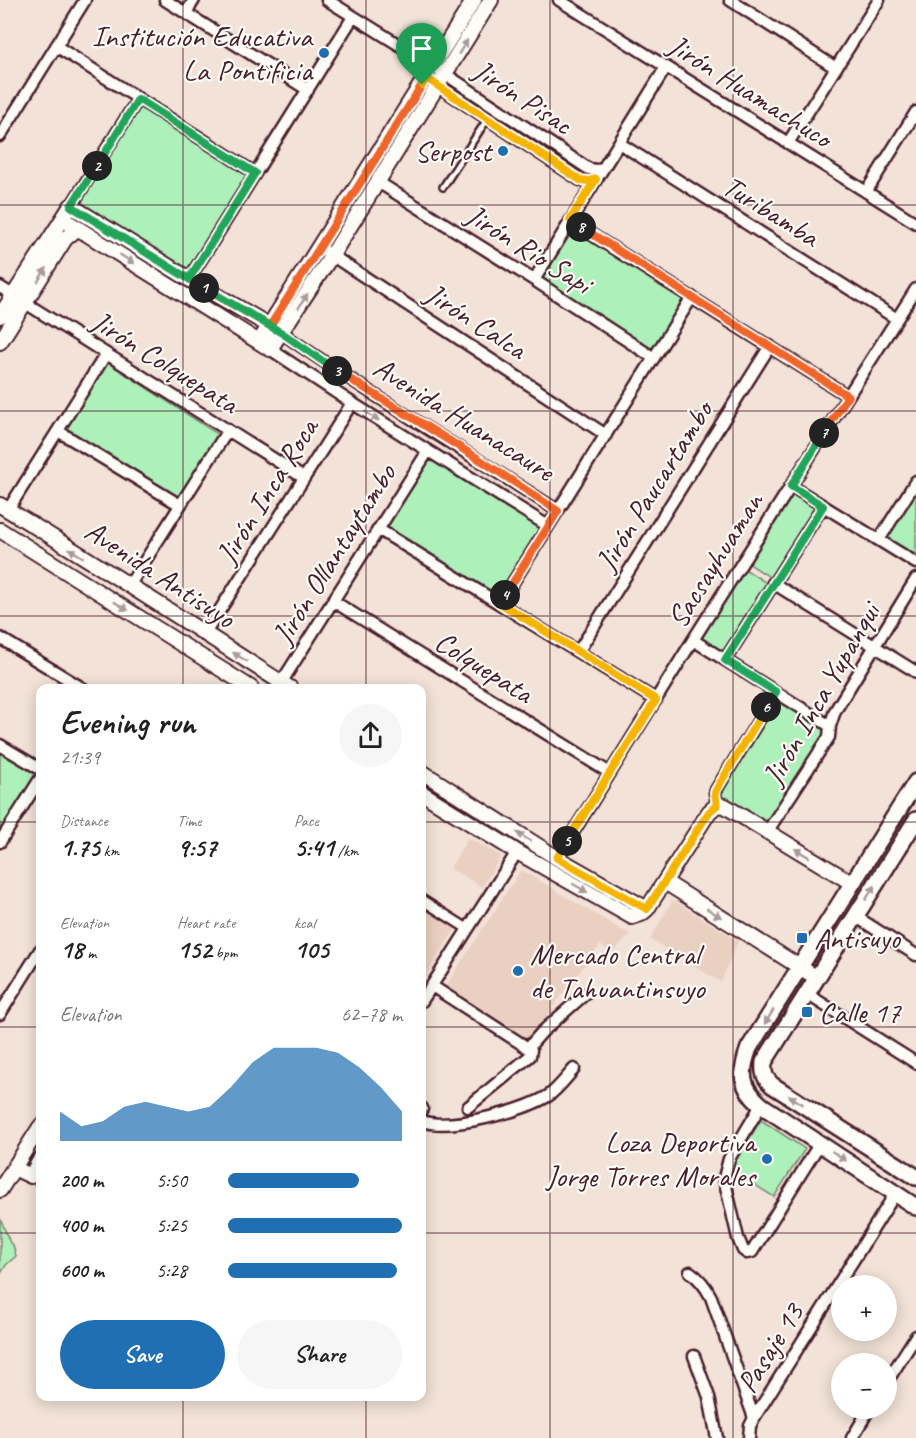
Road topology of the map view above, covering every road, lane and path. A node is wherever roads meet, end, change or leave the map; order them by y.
1 (85, 0) edge
2 (165, 0) edge
3 (194, 0) edge
4 (327, 0) edge
5 (474, 0) edge
6 (492, 0) edge
7 (559, 0) edge
8 (730, 0) edge
9 (879, 0) edge
10 (186, 13) junction
11 (354, 17) junction
12 (56, 46) junction
13 (666, 67) junction
14 (836, 68) junction
15 (430, 72) junction
16 (442, 80) junction
17 (308, 90) junction
18 (138, 99) junction
19 (916, 112) edge
20 (488, 118) junction
21 (0, 136) edge
22 (619, 143) junction
23 (788, 143) junction
24 (603, 169) junction
25 (255, 173) junction
26 (596, 179) junction
27 (378, 182) junction
28 (443, 187) dead end
29 (866, 192) junction
30 (71, 206) junction
31 (63, 219) junction
32 (570, 220) junction
33 (916, 223) edge
34 (78, 228) junction
35 (319, 248) junction
36 (332, 255) junction
37 (189, 279) junction
38 (534, 280) junction
39 (0, 287) edge
40 (916, 289) edge
41 (12, 295) junction
42 (692, 297) junction
43 (25, 303) junction
44 (0, 315) edge
45 (897, 319) junction
46 (276, 330) junction
47 (0, 342) edge
48 (265, 346) junction
49 (770, 346) junction
50 (106, 354) junction
51 (654, 358) junction
52 (848, 396) junction
53 (352, 403) junction
54 (58, 430) junction
55 (228, 430) junction
56 (606, 435) junction
57 (428, 451) junction
58 (304, 478) junction
59 (916, 481) edge
60 (791, 486) junction
61 (180, 505) junction
62 (823, 506) junction
63 (4, 508) edge
64 (558, 511) junction
65 (548, 526) junction
66 (378, 529) junction
67 (0, 530) edge
68 (879, 540) junction
69 (916, 563) edge
70 (916, 579) edge
71 (773, 583) junction
72 (129, 585) junction
73 (333, 601) junction
74 (500, 603) junction
75 (204, 635) junction
76 (0, 638) edge
77 (693, 640) junction
78 (875, 646) junction
79 (578, 652) junction
80 (725, 660) junction
81 (916, 672) edge
82 (75, 684) edge
83 (245, 684) edge
84 (283, 684) edge
85 (287, 684) edge
86 (776, 692) junction
87 (656, 700) junction
88 (830, 726) junction
89 (0, 745) edge
90 (36, 767) edge
91 (610, 773) junction
92 (426, 775) edge
93 (916, 782) edge
94 (36, 785) edge
95 (426, 795) edge
96 (717, 805) junction
97 (916, 820) edge
98 (767, 832) junction
99 (911, 840) edge
100 (0, 842) edge
101 (517, 852) junction
102 (557, 858) junction
103 (665, 882) junction
104 (852, 884) junction
105 (426, 903) edge
106 (647, 909) junction
107 (855, 916) junction
108 (468, 929) junction
109 (916, 955) edge
110 (36, 956) edge
111 (800, 967) junction
112 (817, 978) junction
113 (432, 986) junction
114 (585, 994) dead end
115 (807, 994) junction
116 (426, 995) edge
117 (0, 1014) edge
118 (529, 1052) junction
119 (916, 1063) edge
120 (574, 1069) dead end
121 (761, 1105) junction
122 (468, 1107) dead end
123 (426, 1122) edge
124 (36, 1133) edge
125 (820, 1143) junction
126 (14, 1168) junction
127 (916, 1177) edge
128 (36, 1178) edge
129 (1, 1187) edge
130 (895, 1194) junction
131 (916, 1208) edge
132 (690, 1272) dead end
133 (916, 1336) edge
134 (694, 1356) dead end
135 (897, 1366) edge
136 (754, 1418) junction
137 (863, 1419) edge
138 (717, 1438) edge
139 (749, 1438) edge
140 (852, 1438) edge

1 - 12 street
2 - 10 street
3 - 10 street
4 - 11 street, Jirón Pisac
5 - 15 street
16 -> 6 street
7 - 13 street, Jirón Huamachuco
8 - 14 street
9 - 14 street
10 - 17 street
11 - 15 street, Jirón Pisac
11 - 17 street
12 - 18 street
12 - 21 street
13 - 22 street
13 - 23 street, Jirón Huamachuco
14 - 23 street
15 - 16 street, Jirón Pisac
15 - 35 street
16 - 20 street, Jirón Pisac
16 - 24 street, Jirón Pisac
16 - 27 street
17 - 25 street
18 - 25 street
18 - 30 street
19 - 29 street
20 - 26 street, Jirón Pisac
20 - 28 lane
22 - 24 street
22 - 45 street, Turibamba
23 - 29 street, Jirón Huamachuco
24 - 26 street
25 - 37 street
26 - 32 street
27 - 36 street
27 - 38 street, Jirón Rio Sapi
29 - 33 street, Jirón Huamachuco
30 - 31 street
30 - 37 street
31 - 34 street
31 - 41 street
32 - 38 street
32 - 42 street, Jirón Rio Sapi
43 -> 34 street
34 -> 48 street
35 - 36 street, Jirón Calca
35 - 46 street
46 -> 36 street
36 - 56 street, Jirón Calca
37 - 46 street
38 - 51 street, Jirón Rio Sapi
39 - 41 street, Jirón Colquepata
40 - 45 street, Sacsayhuaman
41 - 43 street, Jirón Colquepata
41 - 44 street
42 - 49 street, Jirón Rio Sapi
42 - 51 street
43 - 47 street
43 - 50 street, Jirón Colquepata
45 - 52 street, Sacsayhuaman
46 - 48 street
46 - 64 street, Avenida Huanacaure
48 - 53 street
49 - 52 street, Jirón Rio Sapi
49 - 79 street, Jirón Paucartambo
50 - 54 street
50 - 55 street, Jirón Colquepata
51 - 56 street
52 - 60 street, Sacsayhuaman
53 -> 57 street
53 - 58 street, Jirón Inca Roca
54 - 61 street
54 - 63 street
55 - 58 street, Jirón Colquepata
55 - 61 street
56 - 64 street
57 - 65 street
57 - 66 street, Jirón Ollantaytambo
58 - 75 street, Jirón Inca Roca
59 - 68 street
60 - 62 street
60 - 77 street, Sacsayhuaman
61 - 72 street
62 - 68 street
62 - 71 street
72 -> 63 street, Avenida Antisuyo
64 - 65 street
65 - 74 street
66 - 73 street, Jirón Ollantaytambo
66 - 74 street
67 -> 83 street, Avenida Antisuyo
68 - 69 street
70 - 78 street, Jirón Inca Yupanqui
71 - 78 street
71 - 80 street
72 - 75 street, Avenida Antisuyo
73 - 85 street, Jirón Ollantaytambo
73 - 91 street, Colquepata
74 - 79 street
84 -> 75 street, Avenida Antisuyo
76 - 82 street
77 - 80 street
77 - 87 street, Sacsayhuaman
78 - 81 street
78 - 88 street, Jirón Inca Yupanqui
79 - 87 street
80 - 86 street
86 - 88 street
86 - 96 street, Jirón Inca Yupanqui
87 - 91 street, Sacsayhuaman
88 - 98 street, Jirón Inca Yupanqui
89 - 90 street
91 - 102 street, Sacsayhuaman
102 -> 92 street
93 - 104 main road
94 - 100 street
95 - 101 street
96 - 98 street
96 - 103 street
97 - 99 main road
104 -> 98 street
107 -> 99 main road
101 -> 106 street
101 - 108 street
102 - 106 street
103 - 106 street
103 -> 111 street
104 - 111 main road
105 - 108 street
107 - 109 street
107 - 112 main road
108 - 113 street
110 - 117 street
111 - 112 street
111 -> 121 main road
112 - 115 main road
113 - 116 street
113 - 118 street
114 - 118 street
115 - 119 street
127 -> 115 main road
118 - 122 street
120 - 123 street
121 - 125 main road
121 - 125 street
124 - 126 street
125 -> 130 main road
126 - 128 street
126 - 129 street
130 - 131 main road
130 - 136 street, Pasaje 13
132 - 136 street
133 - 135 street
134 - 138 street
136 - 139 street, Pasaje 13
137 - 140 street

